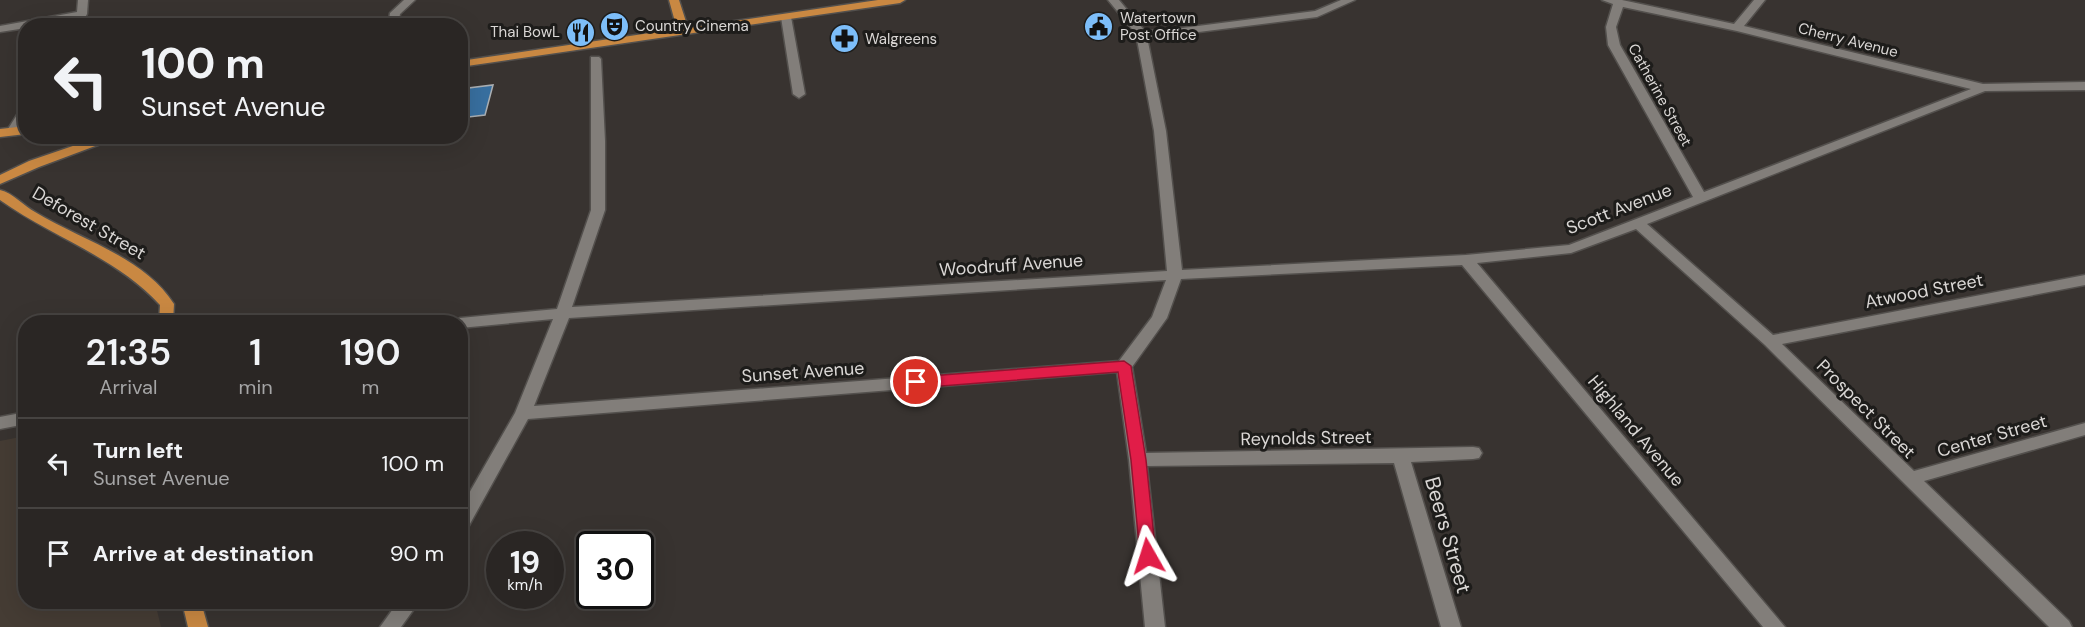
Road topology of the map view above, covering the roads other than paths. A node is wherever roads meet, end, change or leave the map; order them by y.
1 (83, 0) edge
2 (410, 0) edge
3 (674, 0) edge
4 (900, 0) edge
5 (1113, 0) edge
6 (1350, 0) edge
7 (1760, 0) edge
8 (1613, 2) edge
9 (854, 4) edge
10 (82, 14) junction
11 (786, 16) junction
12 (60, 18) edge
13 (80, 18) edge
14 (394, 18) edge
15 (18, 26) edge
16 (1737, 28) junction
17 (0, 29) edge
18 (683, 30) junction
19 (1141, 33) junction
20 (595, 59) dead end
21 (468, 63) edge
22 (2085, 86) edge
23 (1983, 88) junction
24 (800, 94) dead end
25 (18, 119) edge
26 (6, 132) edge
27 (93, 144) edge
28 (0, 180) edge
29 (0, 194) edge
30 (1700, 197) junction
31 (1638, 223) junction
32 (1467, 260) junction
33 (1175, 275) junction
34 (2085, 280) edge
35 (563, 313) junction
36 (166, 315) edge
37 (468, 322) edge
38 (1770, 341) junction
39 (1124, 366) junction
40 (523, 413) junction
41 (18, 420) edge
42 (0, 423) edge
43 (2085, 429) edge
44 (1473, 453) dead end
45 (1401, 456) junction
46 (1138, 460) junction
47 (1909, 479) junction
48 (468, 512) edge
49 (194, 609) edge
50 (404, 609) edge
51 (198, 627) edge
52 (390, 627) edge
53 (1155, 627) edge
54 (1451, 627) edge
55 (1776, 627) edge
56 (2062, 627) edge

1 - 10 street
2 - 14 street
3 - 18 main road
4 - 9 main road
5 - 19 street
6 - 19 street
7 - 16 street
8 - 16 street, Cherry Avenue
8 - 30 street, Catherine Street
9 - 11 main road
10 - 12 street
10 - 13 street
11 - 18 main road
11 - 24 street
15 - 17 street
16 - 23 street, Cherry Avenue
18 - 21 main road
19 - 33 street
20 - 35 street
22 - 23 street, Cherry Avenue
23 - 30 street, Scott Avenue
25 - 26 street
27 - 28 main road
29 - 36 main road, Deforest Street
30 - 31 street, Scott Avenue
31 - 32 street, Scott Avenue
31 - 38 street, Prospect Street
32 - 33 street, Scott Avenue
32 - 55 street, Highland Avenue
33 - 35 street, Woodruff Avenue
33 - 39 street
34 - 38 street, Atwood Street
35 - 37 street, Woodruff Avenue
35 - 40 street
38 - 47 street, Prospect Street
39 - 40 street, Sunset Avenue
39 - 46 street
40 - 48 street
41 - 42 street
43 - 47 street, Center Street
44 - 45 street, Reynolds Street
45 - 46 street, Reynolds Street
45 - 54 street, Beers Street
46 - 53 street
47 - 56 street, Prospect Street
49 - 51 main road
50 - 52 street

